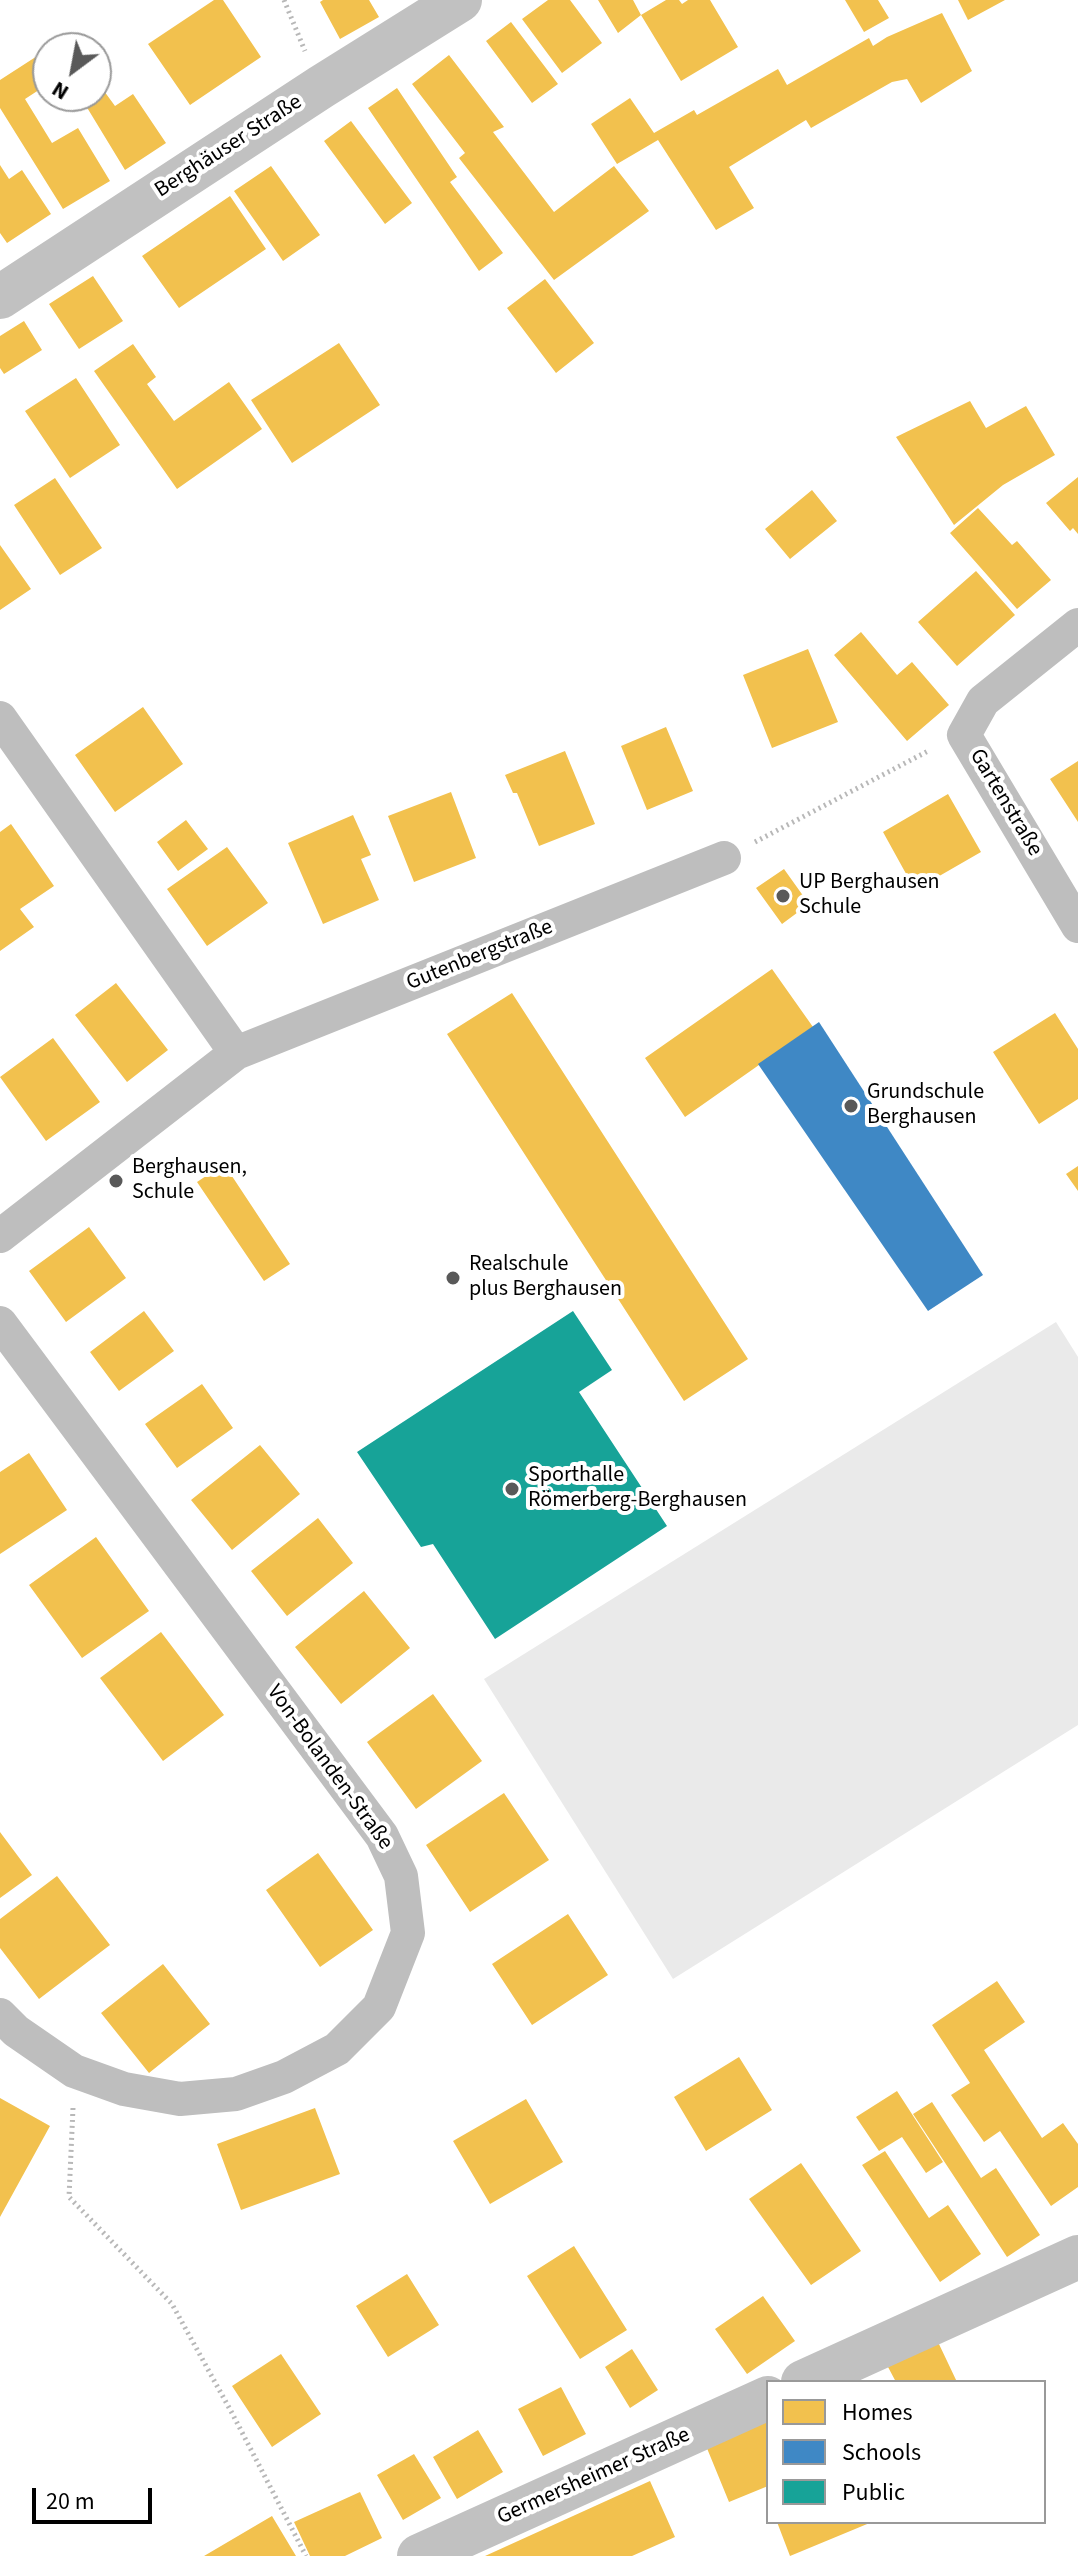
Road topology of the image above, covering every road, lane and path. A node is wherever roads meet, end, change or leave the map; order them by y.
1 (284, 0) edge
2 (460, 0) edge
3 (321, 87) junction
4 (0, 297) edge
5 (1078, 625) edge
6 (0, 718) edge
7 (964, 735) junction
8 (724, 858) joint
9 (1078, 926) edge
10 (236, 1053) junction
11 (0, 1236) edge
12 (0, 1323) edge
13 (0, 2015) edge
14 (74, 2071) junction
15 (1078, 2257) edge
16 (807, 2380) edge
17 (766, 2399) edge
18 (306, 2556) edge
19 (419, 2556) edge

1 - 3 path
2 - 3 main road, Berghäuser Straße
3 - 4 main road, Berghäuser Straße
5 - 7 street, Gartenstraße
6 - 10 street
7 - 8 path
7 - 9 street, Gartenstraße
8 - 10 street, Gutenbergstraße
10 - 11 street, Gutenbergstraße
12 - 14 street, Von-Bolanden-Straße
13 - 14 street, Von-Bolanden-Straße
14 - 18 path
15 - 16 main road
17 - 19 main road, Germersheimer Straße

